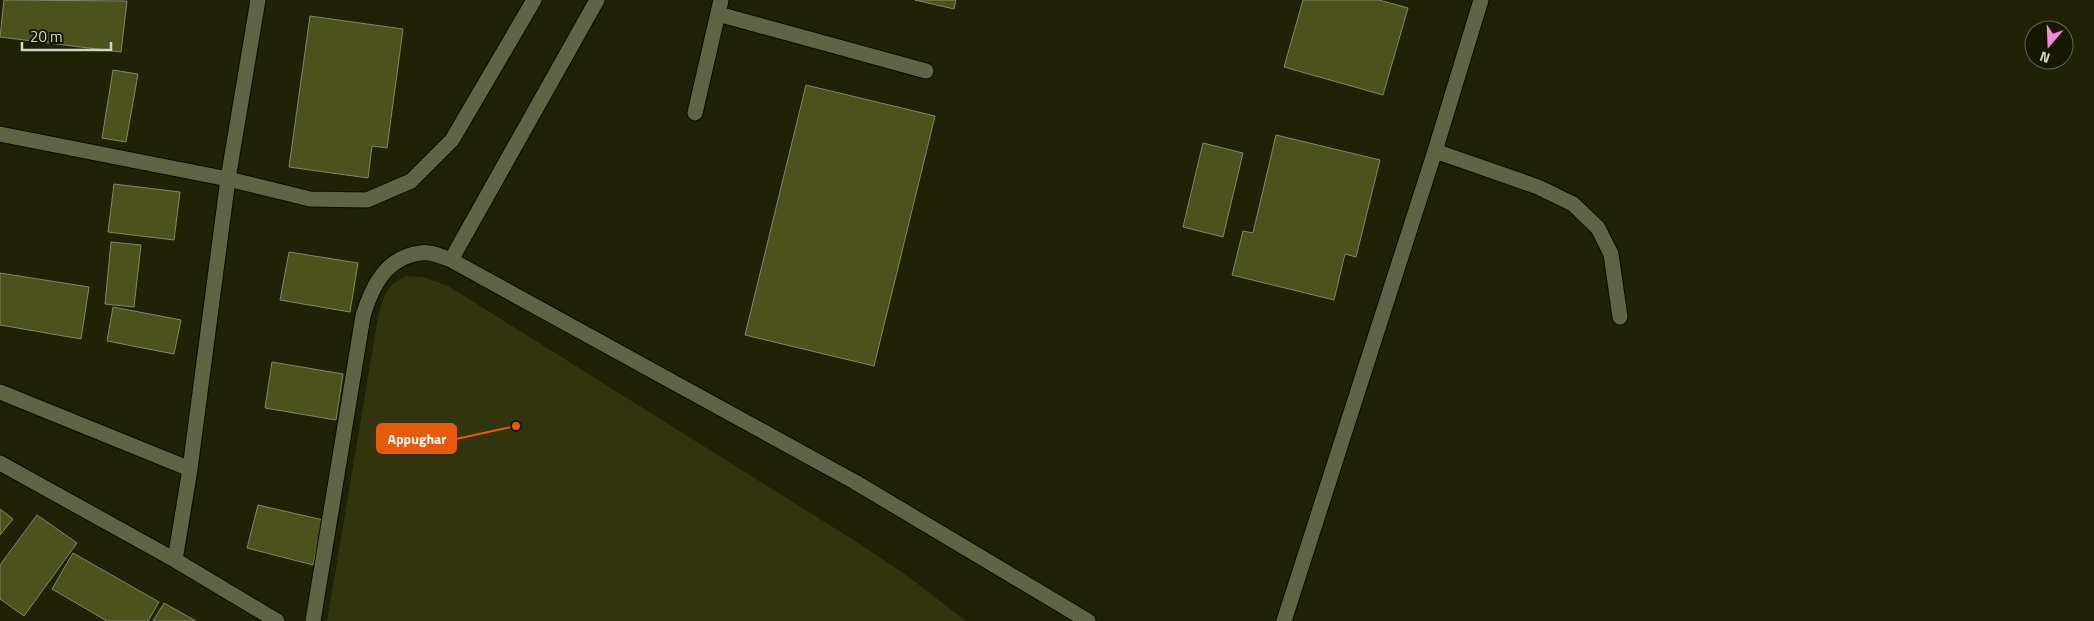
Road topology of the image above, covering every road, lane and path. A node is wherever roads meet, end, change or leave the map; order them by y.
1 (258, 0) edge
2 (534, 0) edge
3 (597, 0) edge
4 (1481, 0) edge
5 (719, 7) edge
6 (926, 71) dead end
7 (695, 113) dead end
8 (0, 134) edge
9 (1435, 151) junction
10 (228, 179) junction
11 (452, 260) junction
12 (1620, 317) dead end
13 (0, 392) edge
14 (0, 464) edge
15 (190, 469) junction
16 (175, 560) junction
17 (277, 621) edge
18 (313, 621) edge
19 (1088, 621) edge
20 (1284, 621) edge

1 - 10 street
2 - 10 street
3 - 11 street
4 - 9 street
5 - 6 street
5 - 7 street
8 - 10 street
9 - 12 street
9 - 20 street
10 - 15 street
11 - 18 street
11 - 19 street
13 - 15 street
14 - 16 street
15 - 16 street
16 - 17 street

